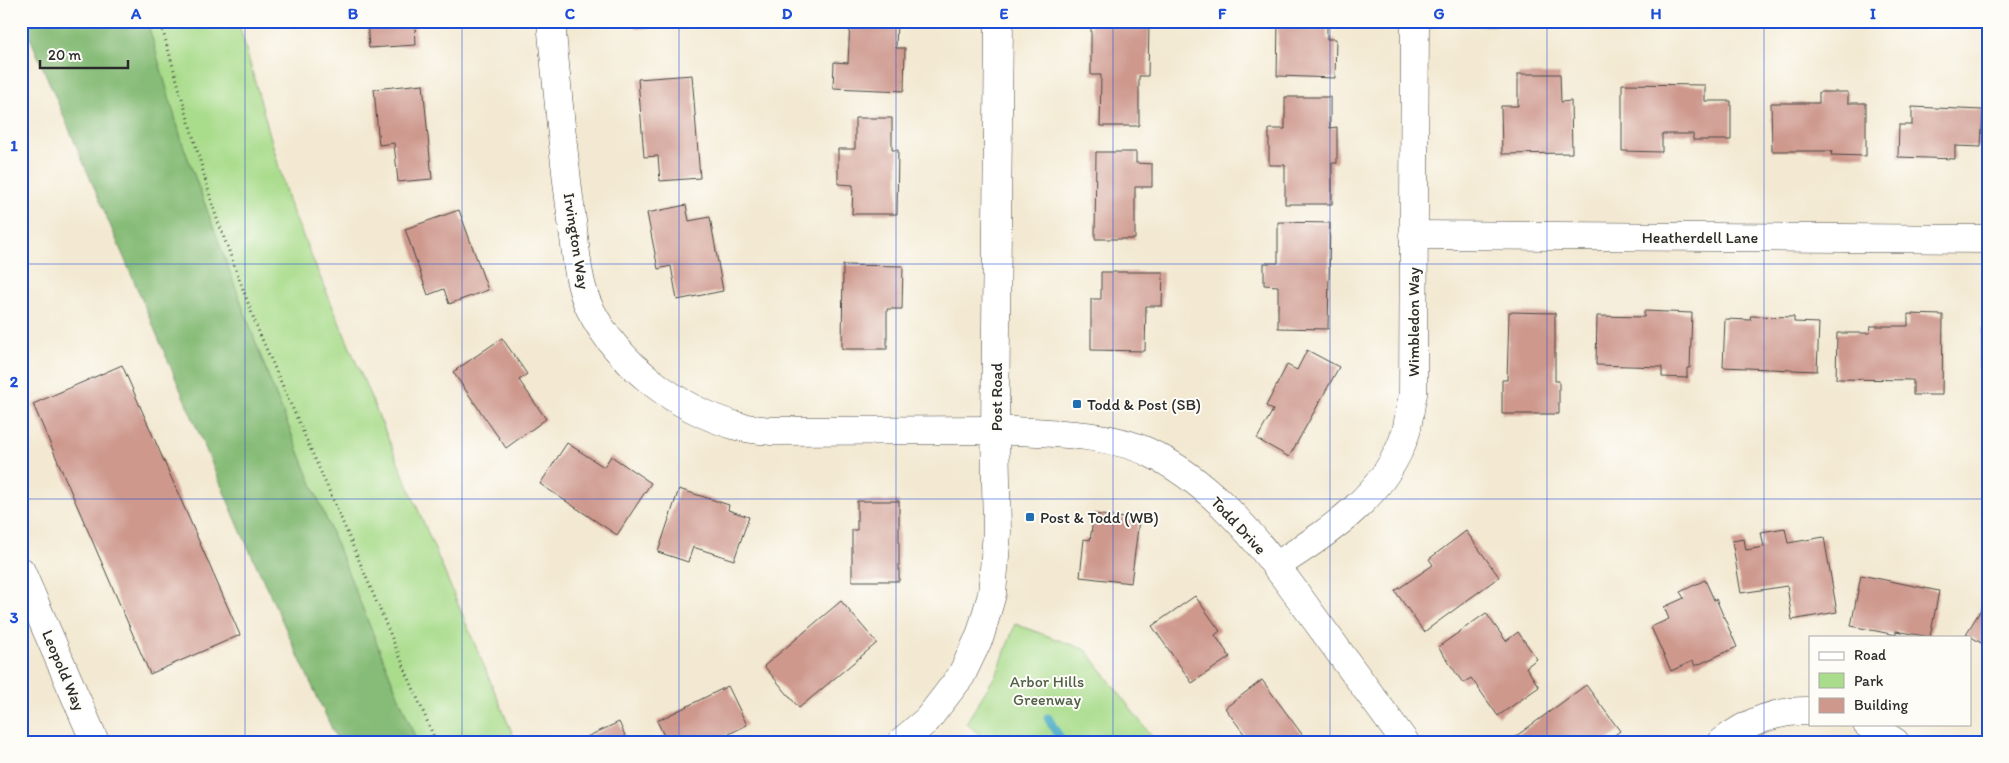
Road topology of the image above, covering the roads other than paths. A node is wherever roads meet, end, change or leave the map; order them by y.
1 (551, 21) edge
2 (999, 21) edge
3 (1415, 21) edge
4 (1413, 235) junction
5 (1988, 238) edge
6 (995, 430) junction
7 (1276, 566) junction
8 (21, 571) edge
9 (1809, 711) edge
10 (1870, 726) edge
11 (95, 742) edge
12 (901, 742) edge
13 (1405, 742) edge
14 (1722, 742) edge
15 (1895, 742) edge

1 - 6 street, Irvington Way
2 - 6 street, Post Road
3 - 4 street, Wimbledon Way
4 - 5 street, Heatherdell Lane
4 - 7 street, Wimbledon Way
6 - 7 street, Todd Drive
6 - 12 street, Post Road
7 - 13 street, Todd Drive
8 - 11 street, Leopold Way
9 - 14 street
10 - 15 street

